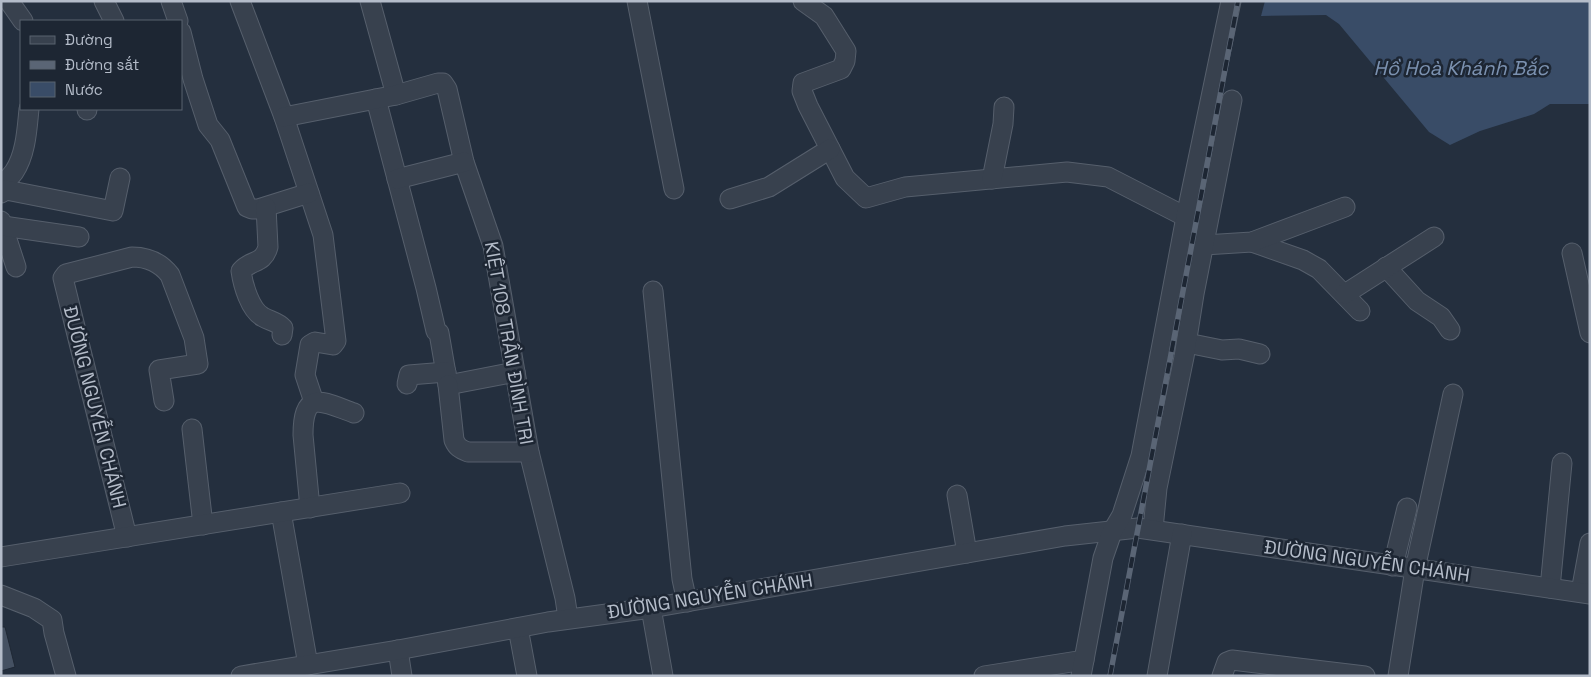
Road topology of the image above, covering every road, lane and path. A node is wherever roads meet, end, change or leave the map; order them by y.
1 (9, 1) edge
2 (104, 1) edge
3 (171, 1) edge
4 (240, 1) edge
5 (370, 1) edge
6 (637, 1) edge
7 (803, 1) edge
8 (1231, 1) edge
9 (22, 20) edge
10 (114, 20) edge
11 (178, 20) edge
12 (182, 36) edge
13 (396, 95) junction
14 (376, 99) junction
15 (1232, 100) dead end
16 (1004, 107) dead end
17 (29, 110) edge
18 (284, 117) junction
19 (830, 149) junction
20 (464, 162) junction
21 (120, 178) dead end
22 (397, 178) junction
23 (992, 179) junction
24 (1, 188) edge
25 (674, 188) dead end
26 (1, 193) edge
27 (309, 193) junction
28 (730, 199) dead end
29 (266, 207) junction
30 (1345, 207) dead end
31 (1186, 217) junction
32 (2, 224) edge
33 (80, 237) dead end
34 (1434, 237) dead end
35 (1252, 242) junction
36 (1204, 245) junction
37 (1572, 253) dead end
38 (16, 267) dead end
39 (1386, 267) junction
40 (653, 291) dead end
41 (1345, 294) junction
42 (1360, 311) dead end
43 (1450, 330) dead end
44 (1590, 334) edge
45 (282, 335) dead end
46 (1186, 343) junction
47 (1260, 354) dead end
48 (515, 372) junction
49 (447, 378) junction
50 (407, 384) dead end
51 (1453, 394) dead end
52 (164, 401) dead end
53 (314, 402) junction
54 (354, 413) dead end
55 (192, 430) dead end
56 (529, 452) junction
57 (1562, 463) dead end
58 (400, 493) dead end
59 (957, 495) dead end
60 (310, 508) junction
61 (1407, 508) dead end
62 (281, 512) junction
63 (204, 524) junction
64 (1153, 529) junction
65 (1112, 532) junction
66 (1182, 534) junction
67 (127, 537) junction
68 (1590, 543) edge
69 (967, 553) junction
70 (1, 557) edge
71 (1393, 566) junction
72 (1415, 569) junction
73 (1550, 588) junction
74 (1585, 593) edge
75 (1, 595) edge
76 (687, 602) junction
77 (651, 608) junction
78 (568, 618) junction
79 (518, 628) junction
80 (398, 650) junction
81 (1082, 668) edge
82 (305, 669) edge
83 (1224, 669) edge
84 (66, 676) edge
85 (241, 676) edge
86 (402, 676) edge
87 (526, 676) edge
88 (663, 676) edge
89 (984, 676) edge
90 (1157, 676) edge
91 (1365, 676) edge
92 (1398, 676) edge

1 - 9 street
2 - 10 street
3 - 11 street
4 - 18 street
5 - 13 street
6 - 25 street
7 - 19 street
8 - 31 street
12 - 29 street
13 - 14 street, KIỆT 108 TRẦN ĐÌNH TRI
13 - 20 street, KIỆT 108 TRẦN ĐÌNH TRI
14 - 18 street, KIỆT 108 TRẦN ĐÌNH TRI
14 - 22 street
15 - 36 street
16 - 23 street
17 - 24 street
18 - 27 street
19 - 23 street
19 - 28 street
20 - 22 street
20 - 48 street, KIỆT 108 TRẦN ĐÌNH TRI
21 - 26 street
22 - 49 street
23 - 31 street
27 - 29 street
27 - 53 street
29 - 45 street
30 - 35 street
31 - 65 street
32 - 33 street
32 - 38 street
34 - 39 street
35 - 36 street
35 - 41 street
36 - 46 street
37 - 44 street
39 - 41 street
39 - 43 street
40 - 76 street
41 - 42 street
46 - 47 street
46 - 64 street
48 - 49 street
48 - 56 street, KIỆT 108 TRẦN ĐÌNH TRI
49 - 50 street
49 - 56 street
51 - 72 street
52 - 67 street, ĐƯỜNG NGUYỄN CHÁNH
53 - 54 street
53 - 60 street
55 - 63 street
56 - 78 street, KIỆT 108 TRẦN ĐÌNH TRI
57 - 73 street
58 - 60 street
59 - 69 street
60 - 62 street
61 - 71 street
62 - 63 street
62 - 82 street
63 - 67 street
64 - 65 street, ĐƯỜNG NGUYỄN CHÁNH
64 - 66 street, ĐƯỜNG NGUYỄN CHÁNH
65 - 69 street, ĐƯỜNG NGUYỄN CHÁNH
65 - 81 street
66 - 71 street, ĐƯỜNG NGUYỄN CHÁNH
66 - 90 street
67 - 70 street
68 - 74 street, ĐƯỜNG NGUYỄN CHÁNH
69 - 76 street, ĐƯỜNG NGUYỄN CHÁNH
71 - 72 street, ĐƯỜNG NGUYỄN CHÁNH
72 - 73 street, ĐƯỜNG NGUYỄN CHÁNH
72 - 92 street
73 - 74 street, ĐƯỜNG NGUYỄN CHÁNH
75 - 84 street
76 - 77 street, ĐƯỜNG NGUYỄN CHÁNH
77 - 78 street, ĐƯỜNG NGUYỄN CHÁNH
77 - 88 street
78 - 79 street, ĐƯỜNG NGUYỄN CHÁNH
79 - 80 street, ĐƯỜNG NGUYỄN CHÁNH
79 - 87 street
80 - 82 street, ĐƯỜNG NGUYỄN CHÁNH
80 - 86 street
81 - 89 street
82 - 85 street, ĐƯỜNG NGUYỄN CHÁNH
83 - 91 street

